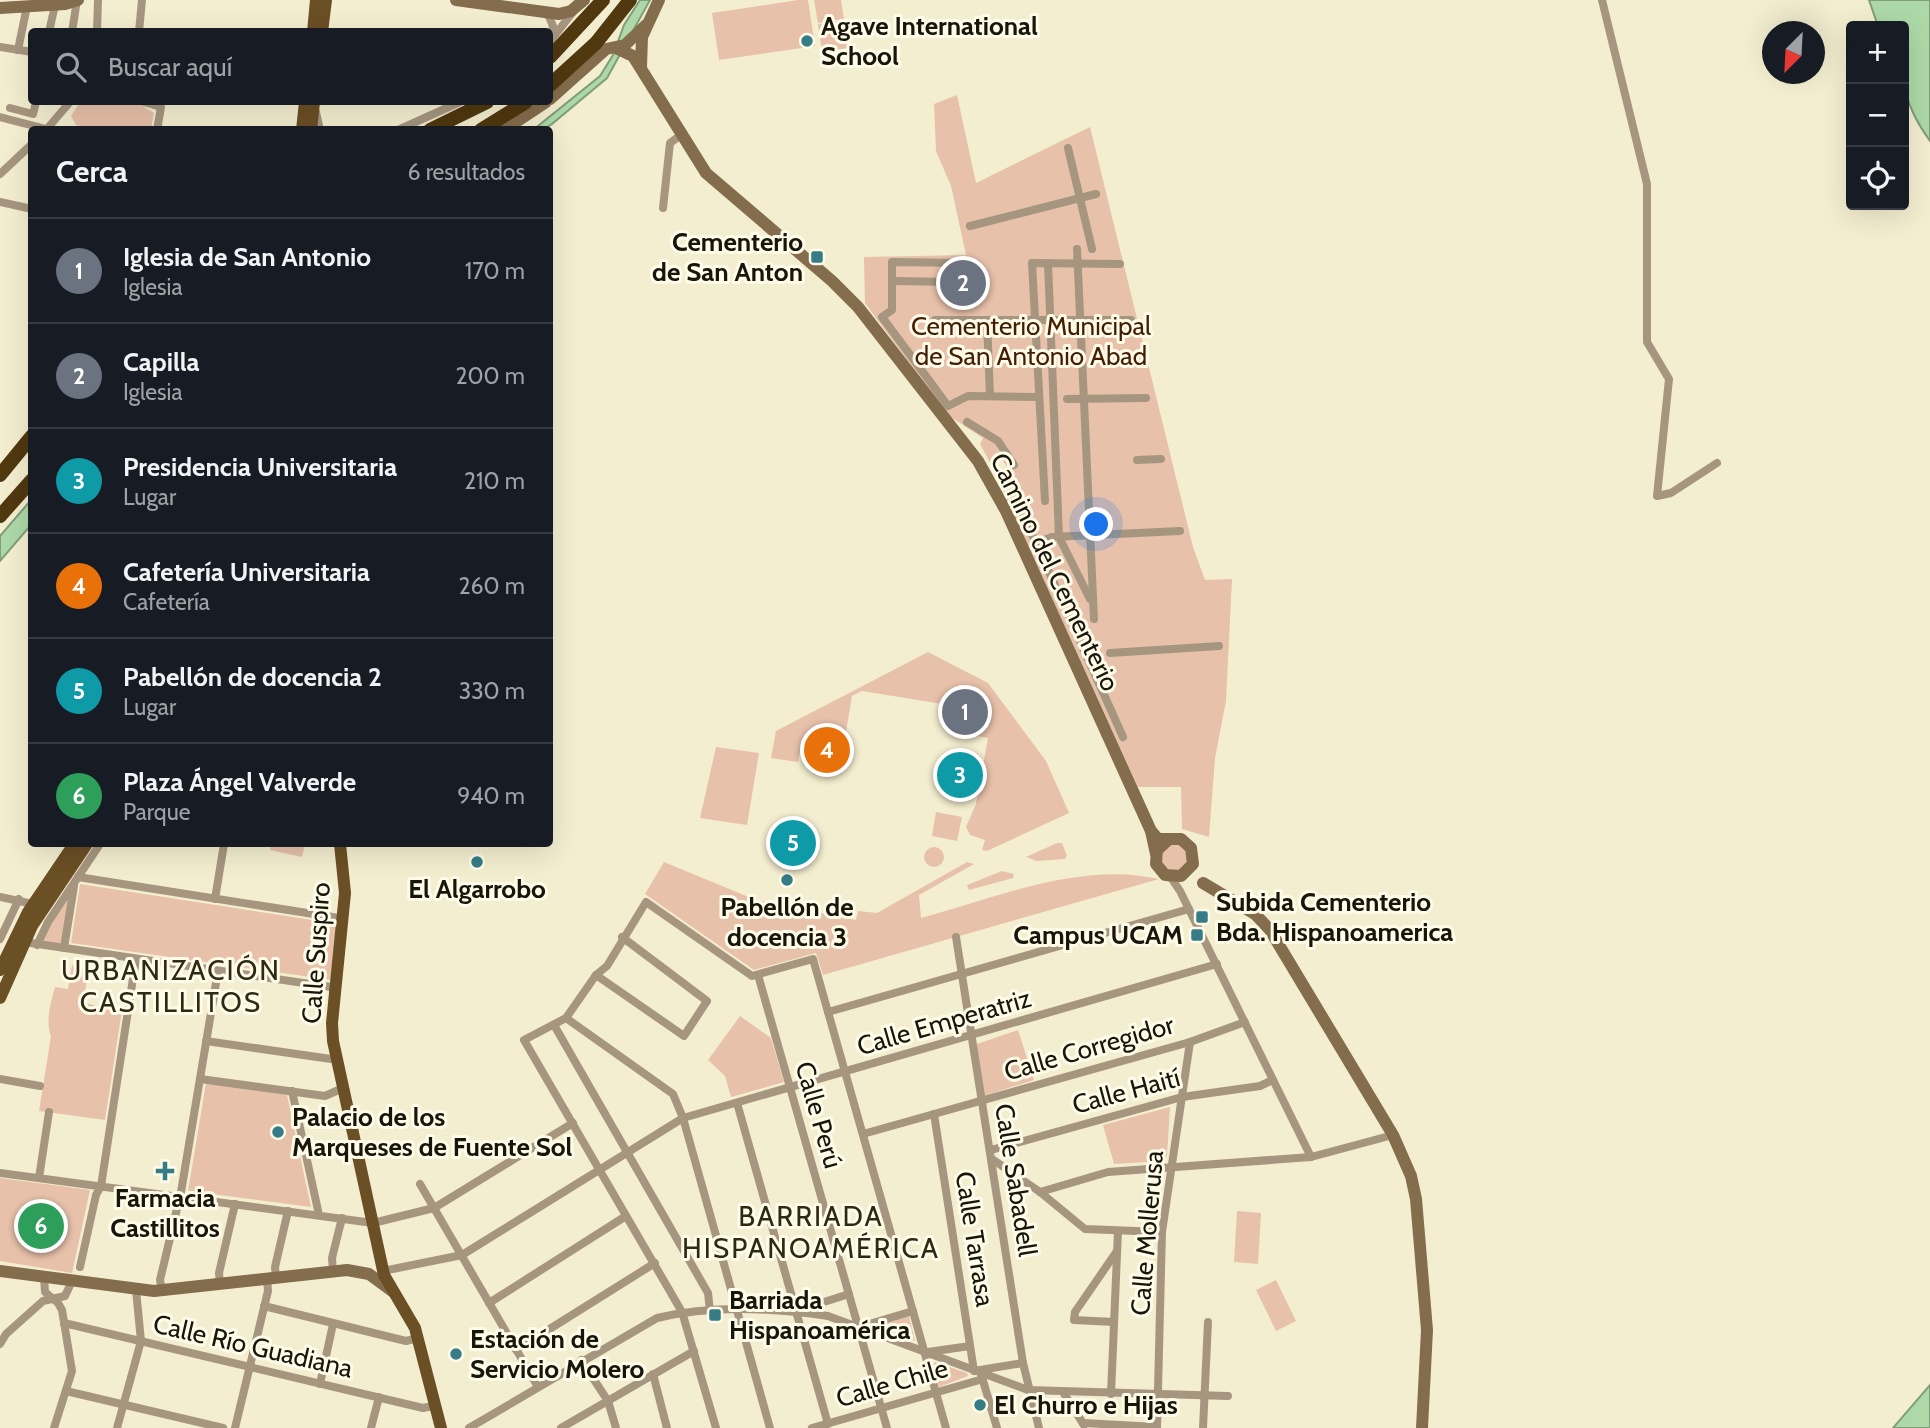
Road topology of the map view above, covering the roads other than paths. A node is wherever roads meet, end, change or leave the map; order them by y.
1 (78, 0) edge
2 (98, 0) edge
3 (142, 0) edge
4 (316, 0) edge
5 (326, 0) edge
6 (456, 0) edge
7 (603, 0) edge
8 (631, 0) edge
9 (659, 0) edge
10 (1601, 0) edge
11 (581, 3) edge
12 (55, 5) junction
13 (27, 6) junction
14 (0, 8) edge
15 (548, 14) junction
16 (646, 25) junction
17 (50, 28) edge
18 (73, 28) edge
19 (97, 28) edge
20 (139, 28) edge
21 (313, 28) edge
22 (322, 28) edge
23 (553, 28) edge
24 (553, 36) edge
25 (0, 47) edge
26 (616, 48) junction
27 (18, 50) junction
28 (28, 51) edge
29 (553, 54) edge
30 (642, 71) junction
31 (553, 82) edge
32 (553, 96) edge
33 (35, 105) edge
34 (68, 105) edge
35 (154, 105) edge
36 (310, 105) edge
37 (311, 105) edge
38 (312, 105) edge
39 (453, 105) edge
40 (480, 105) edge
41 (521, 105) edge
42 (541, 105) edge
43 (10, 108) dead end
44 (0, 117) edge
45 (36, 126) edge
46 (50, 126) edge
47 (158, 126) edge
48 (303, 126) edge
49 (311, 126) edge
50 (319, 126) edge
51 (407, 126) edge
52 (438, 126) edge
53 (487, 126) edge
54 (510, 126) edge
55 (681, 135) junction
56 (28, 148) edge
57 (1068, 148) dead end
58 (0, 174) edge
59 (1096, 194) dead end
60 (1080, 198) junction
61 (0, 202) edge
62 (28, 208) edge
63 (663, 208) dead end
64 (970, 226) dead end
65 (1077, 249) dead end
66 (1092, 249) dead end
67 (969, 263) dead end
68 (1048, 263) junction
69 (1077, 264) junction
70 (1120, 264) dead end
71 (892, 281) junction
72 (957, 282) dead end
73 (935, 320) dead end
74 (987, 320) junction
75 (1050, 320) junction
76 (1079, 320) junction
77 (1131, 320) dead end
78 (1035, 321) junction
79 (990, 396) junction
80 (1038, 397) junction
81 (1146, 398) dead end
82 (1067, 399) dead end
83 (1083, 399) junction
84 (967, 422) dead end
85 (28, 441) edge
86 (28, 452) edge
87 (1161, 459) dead end
88 (1137, 460) dead end
89 (1717, 463) dead end
90 (1014, 465) dead end
91 (0, 475) edge
92 (0, 484) edge
93 (1010, 485) dead end
94 (28, 486) edge
95 (1045, 501) dead end
96 (0, 516) edge
97 (1180, 531) dead end
98 (1089, 534) junction
99 (1059, 537) junction
100 (1036, 543) junction
101 (1093, 605) junction
102 (1094, 619) dead end
103 (1219, 646) dead end
104 (1110, 653) dead end
105 (1123, 737) dead end
106 (1151, 831) junction
107 (1169, 839) junction
108 (72, 847) edge
109 (85, 847) edge
110 (98, 847) edge
111 (224, 847) edge
112 (340, 847) edge
113 (1156, 854) junction
114 (1183, 873) junction
115 (76, 879) junction
116 (0, 897) edge
117 (19, 899) junction
118 (215, 899) junction
119 (33, 904) junction
120 (1189, 909) junction
121 (344, 916) junction
122 (622, 937) junction
123 (956, 937) dead end
124 (0, 939) edge
125 (31, 943) junction
126 (64, 948) junction
127 (136, 959) junction
128 (1216, 964) junction
129 (0, 970) edge
130 (218, 971) junction
131 (963, 974) junction
132 (596, 975) junction
133 (758, 975) junction
134 (336, 985) junction
135 (0, 998) edge
136 (828, 1012) junction
137 (566, 1018) junction
138 (1245, 1022) junction
139 (554, 1025) junction
140 (973, 1037) junction
141 (206, 1041) junction
142 (1190, 1042) junction
143 (336, 1055) junction
144 (845, 1073) junction
145 (0, 1079) edge
146 (200, 1079) junction
147 (1273, 1080) junction
148 (40, 1086) dead end
149 (343, 1088) junction
150 (790, 1088) junction
151 (292, 1091) junction
152 (1182, 1097) junction
153 (983, 1100) junction
154 (737, 1103) junction
155 (49, 1112) dead end
156 (934, 1114) junction
157 (683, 1118) junction
158 (573, 1123) junction
159 (863, 1134) junction
160 (1393, 1135) junction
161 (628, 1152) junction
162 (991, 1154) junction
163 (1311, 1157) junction
164 (1171, 1168) junction
165 (600, 1170) junction
166 (0, 1173) edge
167 (39, 1178) junction
168 (420, 1184) dead end
169 (101, 1186) junction
170 (1040, 1192) junction
171 (180, 1197) junction
172 (235, 1204) junction
173 (434, 1208) junction
174 (288, 1211) junction
175 (318, 1215) junction
176 (626, 1216) junction
177 (342, 1218) junction
178 (373, 1223) junction
179 (1118, 1231) junction
180 (1163, 1232) junction
181 (376, 1239) junction
182 (1117, 1251) junction
183 (462, 1255) junction
184 (655, 1263) junction
185 (80, 1267) dead end
186 (0, 1270) edge
187 (333, 1271) junction
188 (360, 1271) junction
189 (380, 1275) junction
190 (44, 1277) junction
191 (271, 1278) junction
192 (72, 1281) junction
193 (220, 1283) junction
194 (136, 1290) junction
195 (162, 1290) junction
196 (849, 1294) junction
197 (53, 1299) junction
198 (489, 1303) junction
199 (264, 1306) junction
200 (737, 1310) junction
201 (710, 1311) junction
202 (796, 1311) junction
203 (913, 1311) junction
204 (682, 1312) junction
205 (1114, 1322) junction
206 (1208, 1322) dead end
207 (64, 1323) junction
208 (333, 1324) junction
209 (858, 1327) junction
210 (418, 1338) junction
211 (141, 1341) junction
212 (0, 1344) edge
213 (970, 1346) junction
214 (516, 1350) junction
215 (694, 1351) junction
216 (925, 1353) junction
217 (581, 1360) junction
218 (1023, 1363) junction
219 (250, 1367) junction
220 (653, 1374) junction
221 (979, 1374) junction
222 (320, 1384) junction
223 (538, 1387) junction
224 (1028, 1390) junction
225 (66, 1391) junction
226 (936, 1392) junction
227 (1063, 1392) junction
228 (1111, 1394) junction
229 (1158, 1395) junction
230 (1228, 1396) dead end
231 (379, 1397) junction
232 (1204, 1397) junction
233 (608, 1401) junction
234 (123, 1405) junction
235 (433, 1406) junction
236 (882, 1408) junction
237 (828, 1424) junction
238 (1084, 1426) edge
239 (54, 1428) edge
240 (117, 1428) edge
241 (223, 1428) edge
242 (235, 1428) edge
243 (371, 1428) edge
244 (441, 1428) edge
245 (469, 1428) edge
246 (561, 1428) edge
247 (616, 1428) edge
248 (667, 1428) edge
249 (716, 1428) edge
250 (770, 1428) edge
251 (813, 1428) edge
252 (887, 1428) edge
253 (946, 1428) edge
254 (997, 1428) edge
255 (1039, 1428) edge
256 (1157, 1428) edge
257 (1203, 1428) edge
258 (1422, 1428) edge

1 - 12 main road
1 - 18 street
2 - 19 street
3 - 20 street
4 - 21 main road
5 - 22 main road
6 - 15 main road
7 - 29 highway
8 - 31 highway
9 - 16 main road
10 - 89 street
11 - 15 main road
11 - 24 street
12 - 13 main road
12 - 17 street
13 - 14 main road
13 - 27 street
15 - 23 street
16 - 26 main road
16 - 30 main road
25 - 27 street
26 - 30 main road, Camino del Cementerio
26 - 32 main road
27 - 28 street
30 - 55 main road, Camino del Cementerio
33 - 43 street
34 - 46 street
35 - 47 street
36 - 48 main road
37 - 49 main road
38 - 50 street
39 - 51 street
40 - 52 highway
41 - 53 highway
42 - 54 main road
44 - 45 street
55 - 63 street
55 - 106 main road, Camino del Cementerio
56 - 58 street
57 - 60 street
59 - 60 street
60 - 64 street
60 - 66 street
61 - 62 street
65 - 69 street
67 - 71 street
68 - 69 street
68 - 75 street
68 - 78 street
69 - 70 street
69 - 76 street
71 - 72 street
71 - 79 street
73 - 74 street
74 - 78 street
74 - 79 street
75 - 76 street
75 - 78 street
75 - 99 street
76 - 77 street
76 - 83 street
78 - 80 street
79 - 80 street
80 - 95 street
81 - 83 street
82 - 83 street
83 - 98 street
84 - 90 street
85 - 91 highway
86 - 92 highway
87 - 88 street
93 - 100 street
94 - 96 highway
97 - 98 street
98 - 99 street
98 - 101 street
99 - 100 street
99 - 101 street
100 - 105 street
101 - 102 street
103 - 104 street
106 - 107 main road
106 - 113 main road, Camino del Cementerio
107 - 113 main road
107 - 114 main road
108 - 119 main road
109 - 125 main road
110 - 115 street
111 - 118 street
112 - 121 main road, Calle Suspiro
113 - 114 main road
114 - 120 street
114 - 160 main road
115 - 118 street
115 - 125 street
115 - 126 street
116 - 117 street
117 - 119 street
117 - 124 street
118 - 121 street
119 - 129 main road
120 - 128 street
120 - 131 street
121 - 134 main road, Calle Suspiro
122 - 132 street
122 - 132 street
122 - 133 street
123 - 131 street, Calle Sabadell
125 - 126 street
125 - 135 main road
126 - 127 street
127 - 130 street
127 - 169 street
128 - 138 street
128 - 140 street, Calle Emperatriz
130 - 134 street
130 - 141 street
131 - 136 street
131 - 140 street, Calle Sabadell
132 - 137 street
133 - 136 street
133 - 150 street, Calle Perú
134 - 143 main road, Calle Suspiro
136 - 144 street
137 - 139 street
137 - 157 street
138 - 142 street, Calle Corregidor
138 - 147 street
139 - 158 street
139 - 161 street
140 - 144 street, Calle Emperatriz
140 - 153 street, Calle Sabadell
141 - 143 street
141 - 146 street
142 - 152 street, Calle Mollerusa
142 - 153 street, Calle Corregidor
143 - 149 main road, Calle Suspiro
144 - 150 street, Calle Emperatriz
144 - 159 street
145 - 148 street
146 - 151 street
146 - 171 street
147 - 152 street, Calle Haití
147 - 163 street
149 - 151 street
149 - 178 main road, Calle Suspiro
150 - 154 street, Calle Emperatriz
150 - 196 street, Calle Perú
151 - 175 street
152 - 162 street, Calle Haití
152 - 164 street, Calle Mollerusa
153 - 156 street, Calle Corregidor
153 - 162 street, Calle Sabadell
154 - 157 street, Calle Emperatriz
154 - 202 street
155 - 167 street
156 - 159 street, Calle Corregidor
156 - 213 street, Calle Tarrasa
157 - 161 street, Calle Emperatriz
157 - 200 street
158 - 165 street
158 - 173 street
159 - 203 street
160 - 163 street
160 - 258 main road
161 - 165 street, Calle Emperatriz
161 - 201 street
162 - 170 street
162 - 218 street, Calle Sabadell
163 - 164 street
164 - 170 street
164 - 180 street, Calle Mollerusa
165 - 176 street
165 - 183 street, Calle Emperatriz
166 - 167 street
167 - 169 street
168 - 173 street
169 - 171 street
169 - 185 street
170 - 179 street
171 - 172 street
171 - 195 street
172 - 174 street
172 - 193 street
173 - 178 street
173 - 183 street
174 - 175 street
174 - 191 street
175 - 177 street
176 - 184 street
176 - 198 street
177 - 178 street
177 - 187 street
178 - 181 main road, Calle Suspiro
179 - 180 street
179 - 182 street
180 - 229 street, Calle Mollerusa
181 - 188 main road
181 - 189 main road, Calle Suspiro
182 - 205 street
182 - 205 street
183 - 189 street
183 - 198 street
184 - 204 street
184 - 214 street
186 - 190 main road
187 - 188 main road
187 - 191 main road
188 - 189 main road
189 - 210 main road, Calle Suspiro
190 - 192 main road
190 - 197 street
191 - 193 main road
191 - 199 street
192 - 194 main road
192 - 197 street
193 - 195 main road
194 - 195 main road
194 - 211 street
196 - 202 street
196 - 209 street, Calle Perú
197 - 207 street
197 - 212 street
198 - 214 street
199 - 208 street
199 - 219 street
200 - 201 street
200 - 202 street
200 - 250 street
201 - 204 street
202 - 209 street
202 - 237 street
203 - 209 street
203 - 216 street
204 - 215 street
204 - 217 street
205 - 228 street
206 - 232 street
207 - 211 street, Calle Río Guadiana
207 - 225 street
208 - 210 street
208 - 222 street
209 - 216 street
209 - 236 street, Calle Perú
210 - 235 main road, Calle Suspiro
211 - 219 street, Calle Río Guadiana
211 - 234 street
213 - 216 street
213 - 221 street, Calle Tarrasa
214 - 223 street
215 - 220 street
215 - 249 street
216 - 221 street
216 - 226 street
217 - 223 street
217 - 233 street
218 - 221 street, Calle Chile
218 - 224 street, Calle Sabadell
219 - 222 street, Calle Río Guadiana
219 - 242 street
220 - 233 street
220 - 248 street
221 - 224 street
221 - 226 street, Calle Chile
221 - 254 street, Calle Tarrasa
222 - 231 street, Calle Río Guadiana
223 - 245 street
224 - 227 street
224 - 255 street, Calle Sabadell
225 - 234 street
225 - 239 street
226 - 236 street, Calle Chile
226 - 253 street
227 - 228 street
227 - 238 street
228 - 229 street
229 - 232 street
229 - 256 street, Calle Mollerusa
230 - 232 street
231 - 235 street, Calle Río Guadiana
231 - 243 street
232 - 257 street
233 - 246 street
233 - 247 street
234 - 240 street
234 - 241 street
235 - 244 main road, Calle Suspiro
236 - 237 street, Calle Chile
236 - 252 street, Calle Perú
237 - 251 street, Calle Chile
238 - 256 street

